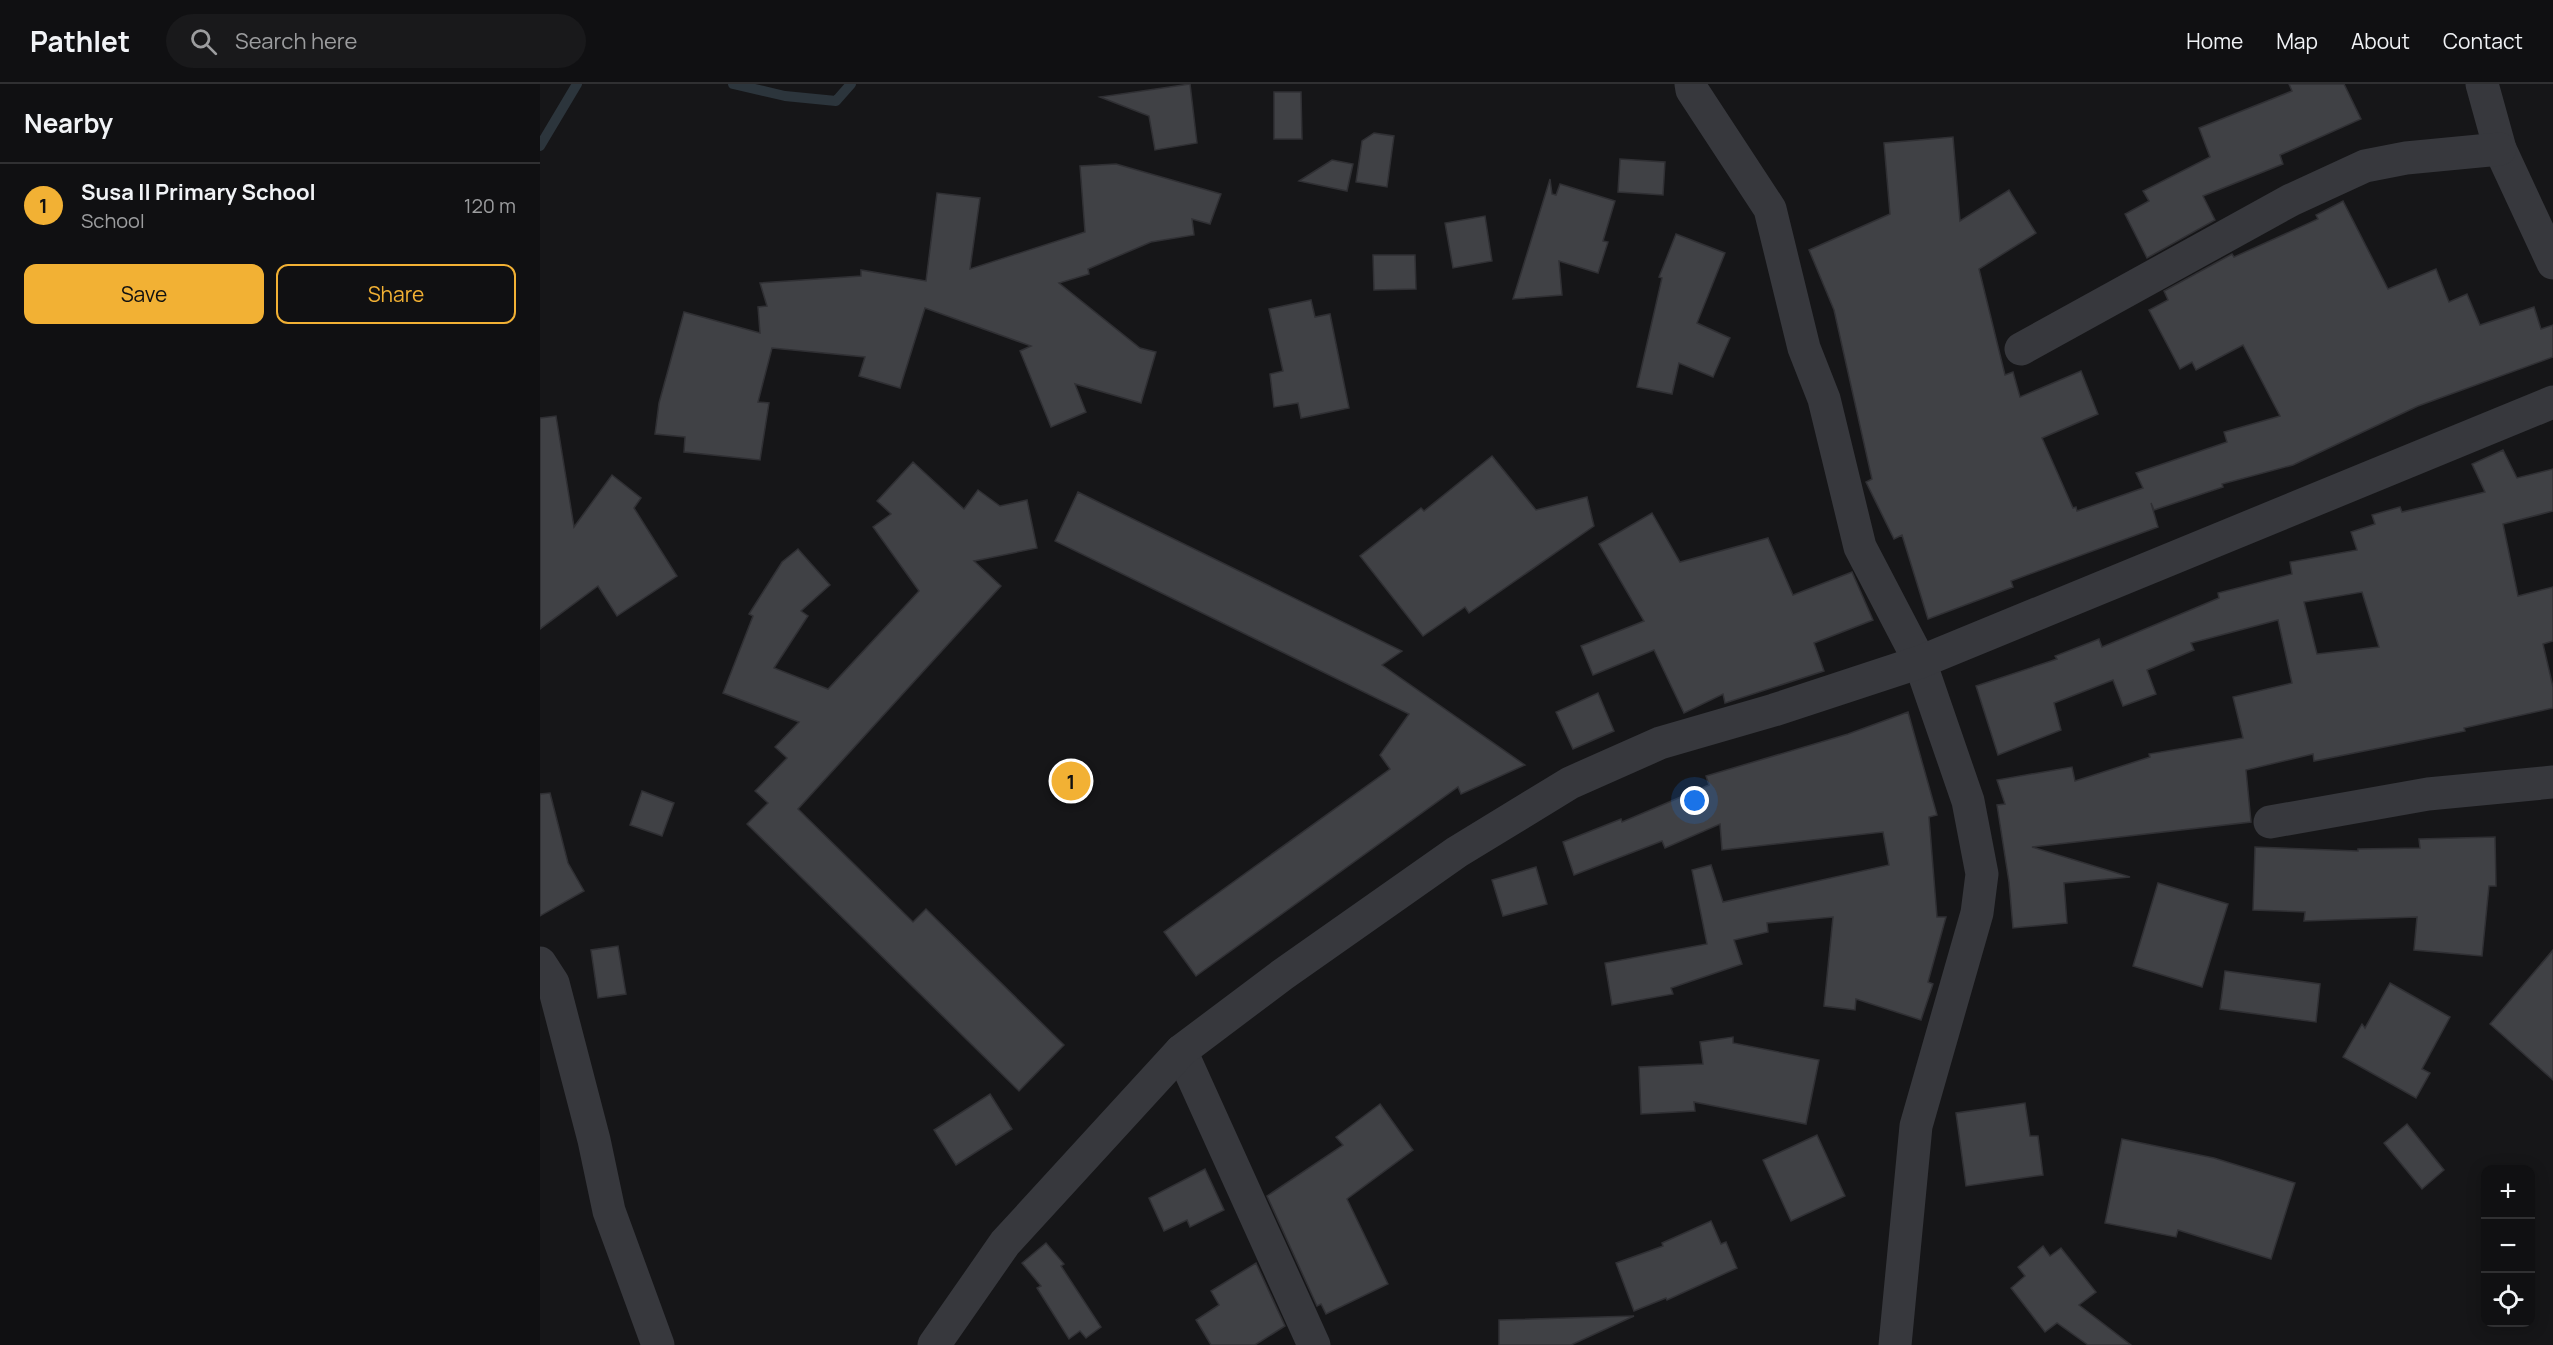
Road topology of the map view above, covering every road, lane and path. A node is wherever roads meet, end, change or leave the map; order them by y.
1 (1691, 84) edge
2 (2482, 84) edge
3 (2500, 149) junction
4 (2553, 263) edge
5 (2022, 349) dead end
6 (2553, 402) edge
7 (1920, 662) junction
8 (2553, 782) edge
9 (2270, 822) dead end
10 (540, 963) edge
11 (1181, 1051) junction
12 (658, 1345) edge
13 (934, 1345) edge
14 (1314, 1345) edge
15 (1895, 1345) edge

1 - 7 street
2 - 3 street
3 - 4 street
3 - 5 street
6 - 7 street
7 - 11 street
7 - 15 street
8 - 9 street
10 - 12 street
11 - 13 street
11 - 14 street

